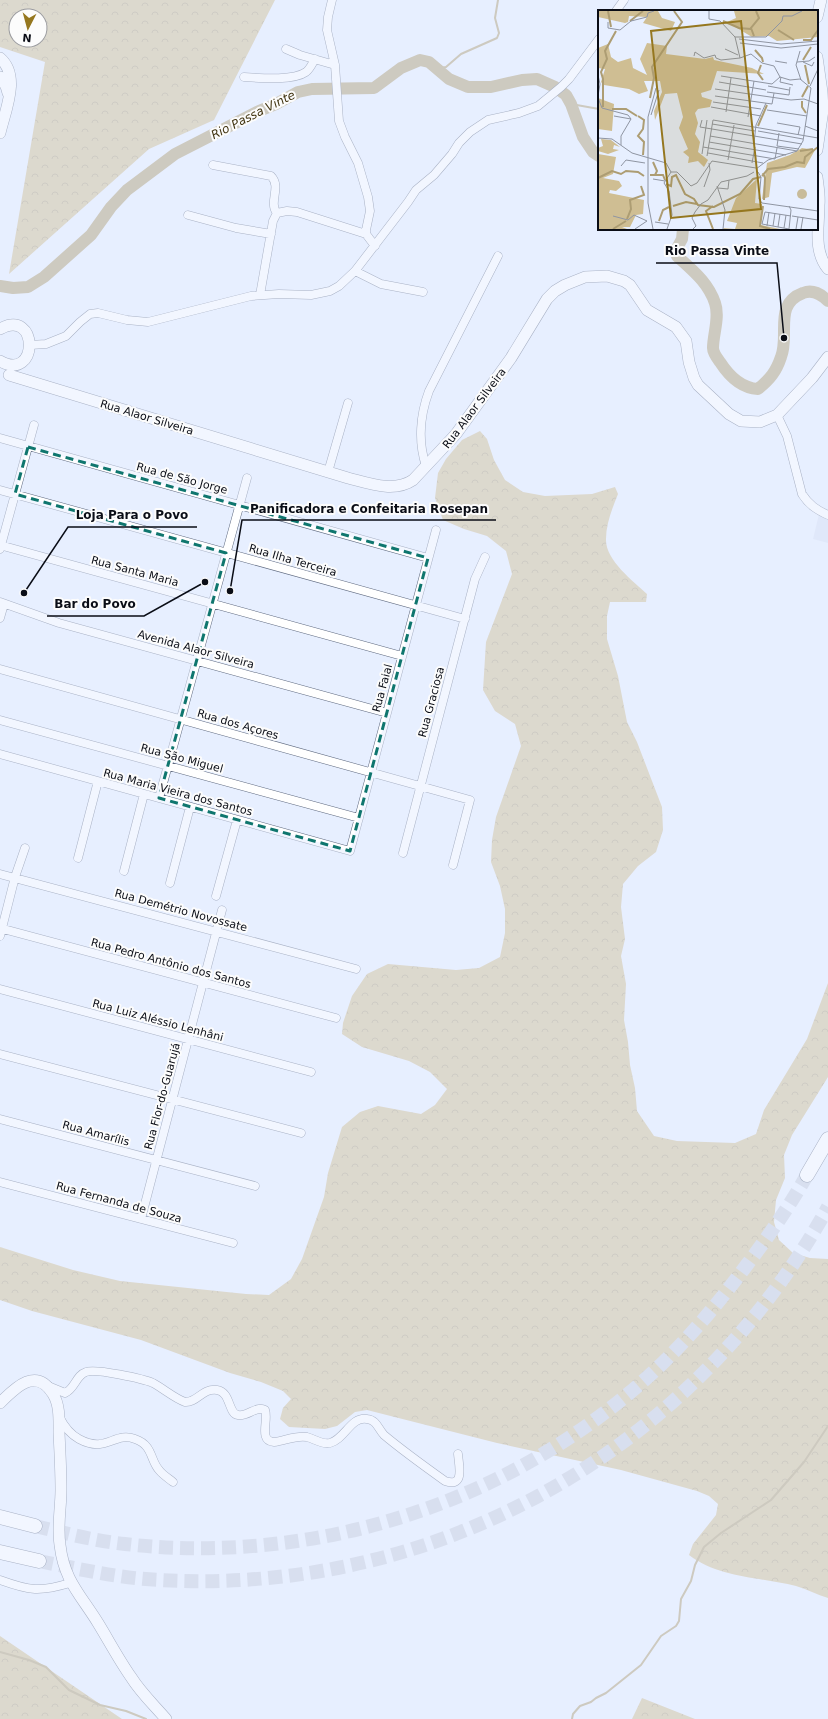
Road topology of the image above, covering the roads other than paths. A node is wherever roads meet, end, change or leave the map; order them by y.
1 (332, 0) edge
2 (624, 0) edge
3 (821, 0) edge
4 (617, 10) edge
5 (818, 13) edge
6 (598, 40) edge
7 (286, 49) dead end
8 (0, 58) edge
9 (315, 60) junction
10 (818, 64) edge
11 (335, 65) junction
12 (0, 77) edge
13 (244, 77) dead end
14 (8, 96) junction
15 (0, 133) edge
16 (818, 143) edge
17 (213, 166) dead end
18 (818, 186) edge
19 (277, 213) junction
20 (188, 216) dead end
21 (271, 234) junction
22 (366, 234) junction
23 (375, 246) junction
24 (498, 256) dead end
25 (828, 269) edge
26 (355, 271) junction
27 (423, 292) dead end
28 (260, 295) junction
29 (0, 329) edge
30 (30, 345) junction
31 (828, 357) edge
32 (5, 370) edge
33 (348, 402) dead end
34 (777, 416) junction
35 (34, 425) dead end
36 (0, 438) edge
37 (28, 447) junction
38 (426, 466) junction
39 (328, 472) junction
40 (247, 478) dead end
41 (0, 490) edge
42 (15, 494) junction
43 (239, 505) junction
44 (828, 515) edge
45 (436, 530) dead end
46 (0, 547) edge
47 (226, 553) junction
48 (485, 557) dead end
49 (428, 558) junction
50 (2, 603) edge
51 (212, 604) junction
52 (416, 605) junction
53 (0, 618) edge
54 (464, 619) junction
55 (402, 656) junction
56 (196, 661) junction
57 (0, 669) edge
58 (387, 713) junction
59 (0, 720) edge
60 (180, 720) junction
61 (0, 754) edge
62 (168, 766) junction
63 (371, 772) junction
64 (98, 781) junction
65 (420, 786) junction
66 (144, 794) junction
67 (159, 798) junction
68 (190, 807) junction
69 (359, 818) junction
70 (237, 820) junction
71 (25, 848) dead end
72 (350, 851) joint
73 (403, 853) dead end
74 (78, 858) dead end
75 (453, 865) dead end
76 (124, 871) dead end
77 (0, 874) edge
78 (15, 877) junction
79 (170, 883) dead end
80 (216, 896) dead end
81 (222, 910) dead end
82 (1, 931) edge
83 (217, 931) junction
84 (356, 969) dead end
85 (203, 983) junction
86 (0, 989) edge
87 (336, 1018) dead end
88 (188, 1039) junction
89 (0, 1054) edge
90 (311, 1072) dead end
91 (173, 1099) junction
92 (0, 1119) edge
93 (301, 1133) dead end
94 (828, 1139) edge
95 (157, 1160) junction
96 (807, 1174) tunnel mouth
97 (0, 1182) edge
98 (255, 1186) dead end
99 (142, 1219) junction
100 (232, 1243) dead end
101 (46, 1384) junction
102 (0, 1403) edge
103 (58, 1414) junction
104 (458, 1454) dead end
105 (173, 1482) dead end
106 (0, 1517) edge
107 (35, 1526) tunnel mouth
108 (0, 1552) edge
109 (40, 1560) tunnel mouth
110 (0, 1580) edge
111 (70, 1583) junction
112 (166, 1719) edge

1 - 11 street
2 - 4 street
3 - 5 street
6 - 23 street
7 - 9 street
8 - 14 street
9 - 11 street
9 - 13 street
10 - 16 street
11 - 22 street
12 - 14 street
14 - 15 street
17 - 19 street
18 - 25 street
19 - 21 street
19 - 22 street
20 - 21 street
21 - 28 street
22 - 23 street
23 - 26 street
24 - 38 street
26 - 27 street
26 - 28 street
28 - 30 street
29 - 30 street
30 - 32 street
31 - 34 street
32 - 39 street, Rua Alaor Silveira
33 - 39 street
34 - 38 street, Rua Alaor Silveira
34 - 44 street
35 - 37 street
36 - 37 street, Rua de São Jorge
37 - 42 street
37 - 43 street, Rua de São Jorge
38 - 39 street, Rua Alaor Silveira
40 - 43 street
41 - 42 street, Rua Ilha Terceira
42 - 46 street
42 - 47 street, Rua Ilha Terceira
43 - 47 street
43 - 49 street, Rua de São Jorge
45 - 49 street, Rua Faial
46 - 51 street, Rua Santa Maria
47 - 51 street
47 - 52 street, Rua Ilha Terceira
48 - 54 street, Rua Graciosa
49 - 52 street, Rua Faial
50 - 53 street
50 - 56 street, Avenida Alaor Silveira
51 - 55 street, Rua Santa Maria
51 - 56 street
52 - 54 street, Rua Ilha Terceira
52 - 55 street, Rua Faial
54 - 65 street, Rua Graciosa
55 - 58 street, Rua Faial
56 - 58 street, Avenida Alaor Silveira
56 - 60 street
57 - 60 street, Rua dos Açores
58 - 63 street, Rua Faial
59 - 62 street, Rua São Miguel
60 - 62 street
60 - 63 street, Rua dos Açores
61 - 64 street, Rua Maria Vieira dos Santos
62 - 67 street
62 - 69 street, Rua São Miguel
63 - 65 street, Rua dos Açores
63 - 69 street, Rua Faial
64 - 66 street, Rua Maria Vieira dos Santos
64 - 74 street
65 - 73 street, Rua Graciosa
65 - 75 street, Rua dos Açores
66 - 67 street, Rua Maria Vieira dos Santos
66 - 76 street
67 - 68 street, Rua Maria Vieira dos Santos
68 - 70 street, Rua Maria Vieira dos Santos
68 - 79 street
69 - 72 street, Rua Faial
70 - 72 street, Rua Maria Vieira dos Santos
70 - 80 street
71 - 78 street
77 - 78 street, Rua Demétrio Novossate
78 - 82 street
78 - 83 street, Rua Demétrio Novossate
81 - 83 street, Rua Flor-do-Guarujá
82 - 85 street, Rua Pedro Antônio dos Santos
83 - 84 street, Rua Demétrio Novossate
83 - 85 street, Rua Flor-do-Guarujá
85 - 87 street, Rua Pedro Antônio dos Santos
85 - 88 street, Rua Flor-do-Guarujá
86 - 88 street, Rua Luiz Aléssio Lenhâni
88 - 90 street, Rua Luiz Aléssio Lenhâni
88 - 91 street, Rua Flor-do-Guarujá
89 - 91 street
91 - 93 street
91 - 95 street, Rua Flor-do-Guarujá
92 - 95 street, Rua Amarílis
94 - 96 highway
95 - 98 street, Rua Amarílis
95 - 99 street, Rua Flor-do-Guarujá
97 - 99 street, Rua Fernanda de Souza
99 - 100 street, Rua Fernanda de Souza
101 - 102 street
101 - 103 street
101 - 104 street
103 - 105 street
103 - 111 street
106 - 107 highway
108 - 109 highway
110 - 111 street
111 - 112 street

